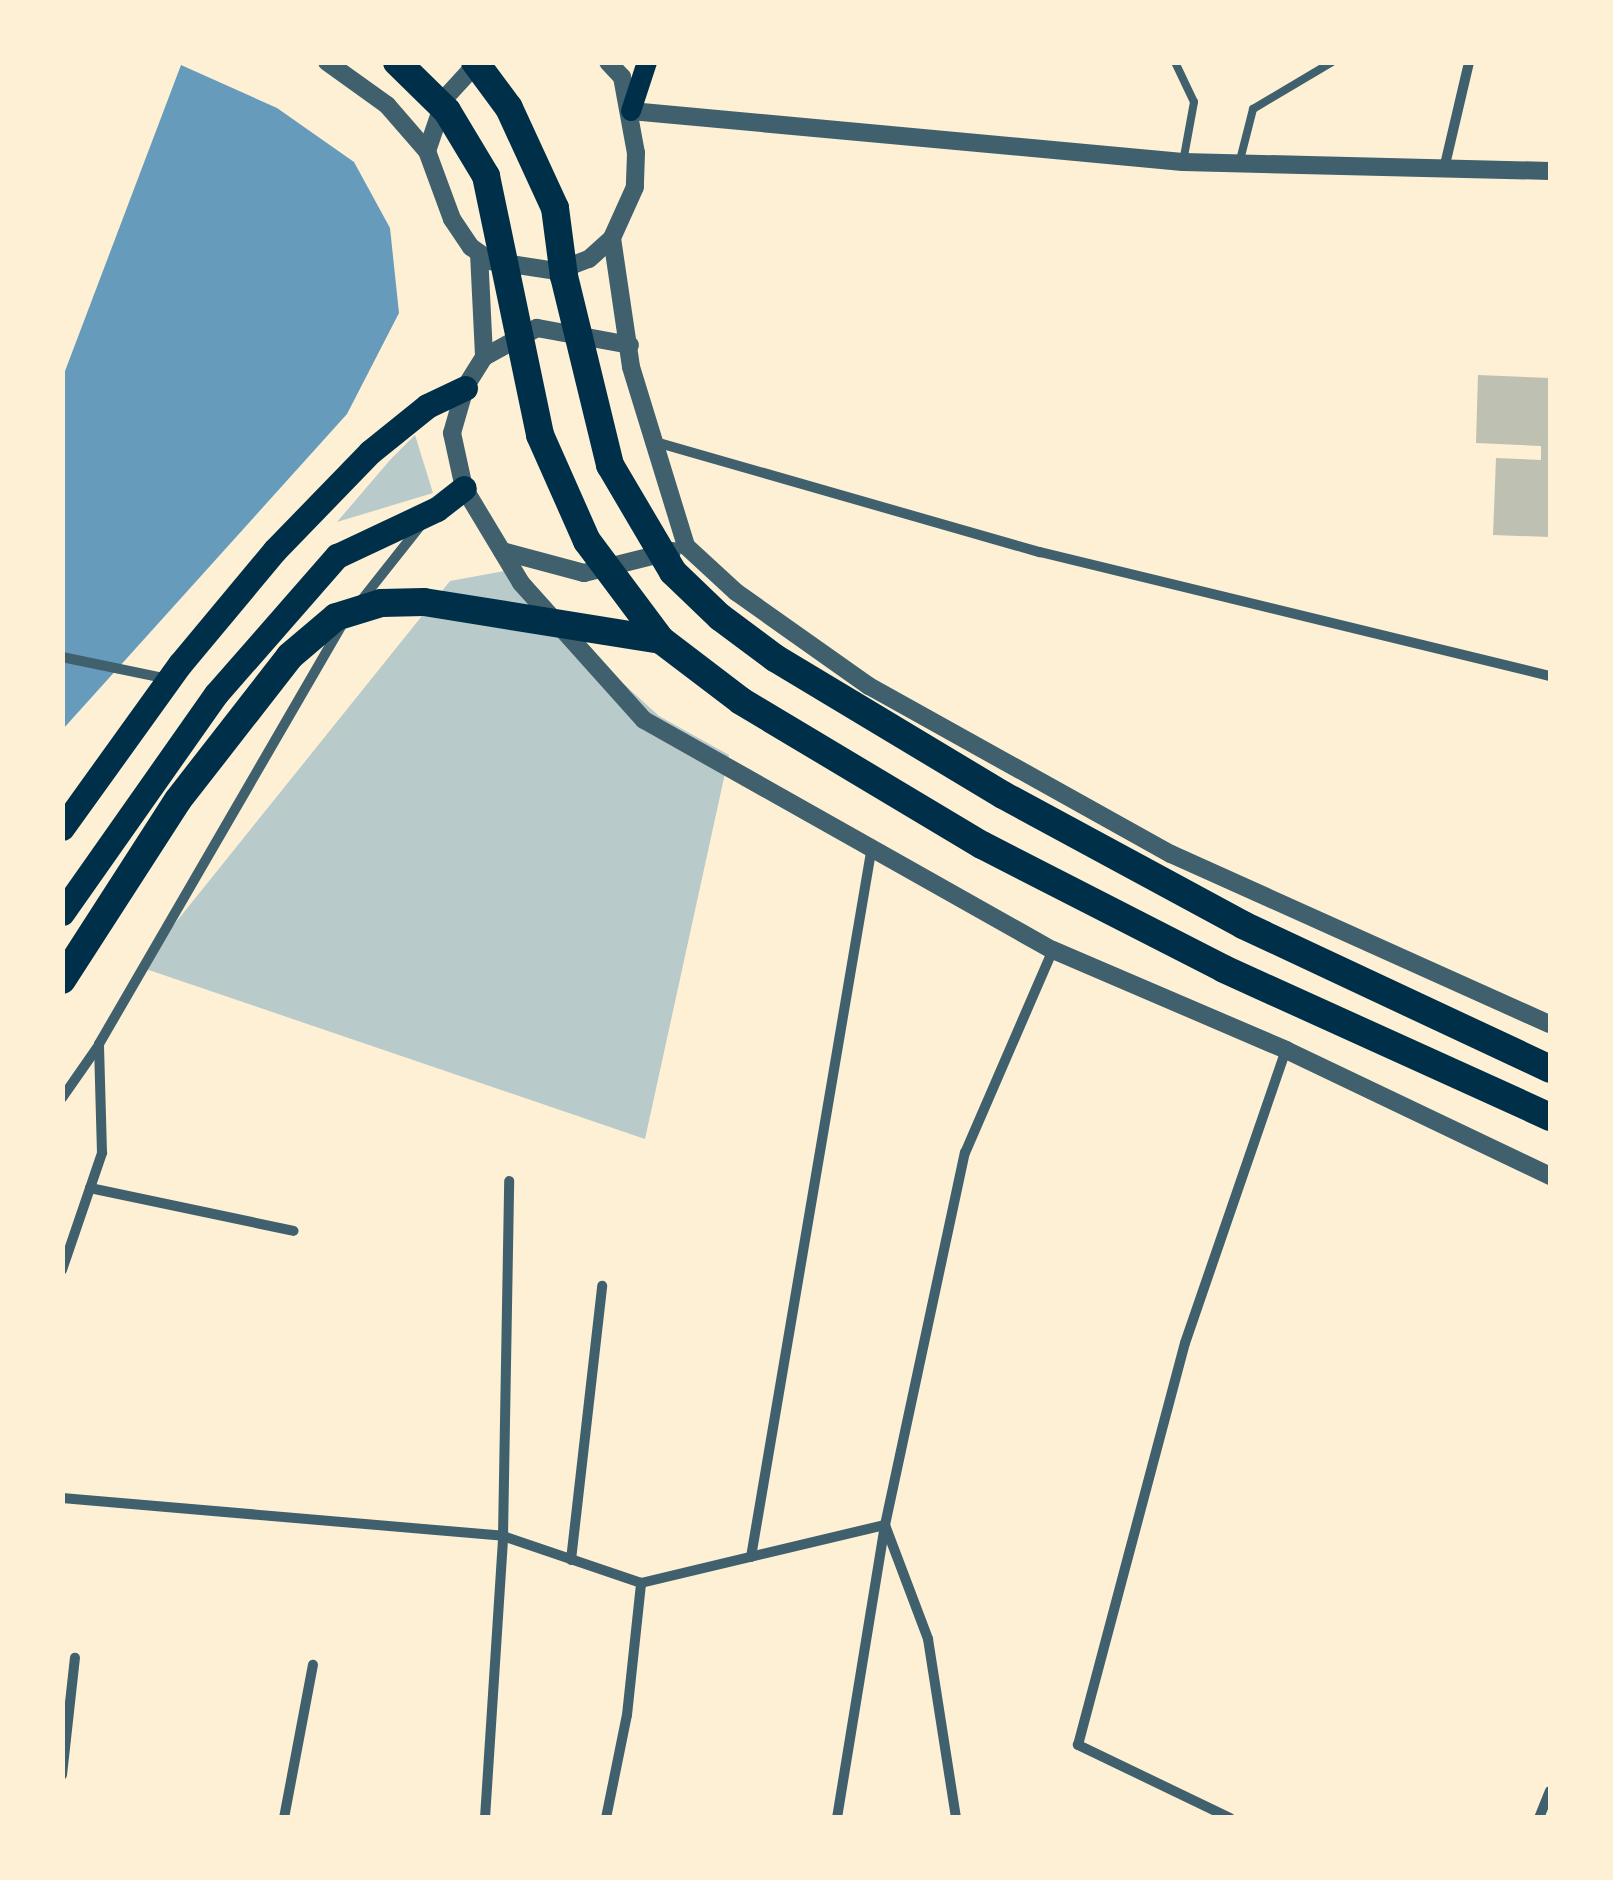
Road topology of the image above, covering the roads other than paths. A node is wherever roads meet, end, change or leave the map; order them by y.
1 (326, 62) edge
2 (397, 62) edge
3 (476, 62) edge
4 (608, 62) edge
5 (646, 62) edge
6 (1175, 62) edge
7 (1332, 62) edge
8 (1469, 62) edge
9 (630, 111) junction
10 (428, 150) junction
11 (1183, 162) junction
12 (1239, 164) junction
13 (1444, 168) junction
14 (1550, 171) edge
15 (612, 238) junction
16 (479, 253) junction
17 (630, 345) junction
18 (484, 357) junction
19 (465, 388) junction
20 (650, 440) junction
21 (464, 488) junction
22 (437, 509) junction
23 (686, 546) junction
24 (502, 550) junction
25 (661, 640) junction
26 (62, 657) edge
27 (1550, 676) edge
28 (169, 679) junction
29 (62, 828) edge
30 (872, 845) junction
31 (62, 913) edge
32 (1053, 950) junction
33 (62, 980) edge
34 (1550, 1024) edge
35 (99, 1044) junction
36 (1286, 1050) junction
37 (1550, 1069) edge
38 (62, 1098) edge
39 (1550, 1116) edge
40 (1550, 1176) edge
41 (509, 1182) dead end
42 (90, 1188) junction
43 (294, 1230) dead end
44 (62, 1270) edge
45 (602, 1286) dead end
46 (62, 1498) edge
47 (885, 1524) junction
48 (502, 1536) junction
49 (751, 1557) junction
50 (571, 1560) junction
51 (641, 1584) junction
52 (75, 1658) dead end
53 (313, 1665) dead end
54 (62, 1775) edge
55 (1550, 1791) edge
56 (284, 1818) edge
57 (485, 1818) edge
58 (606, 1818) edge
59 (837, 1818) edge
60 (956, 1818) edge
61 (1230, 1818) edge
62 (1539, 1818) edge

1 - 10 street
2 - 25 highway
3 - 10 street
3 - 37 highway
4 - 9 street
5 - 9 main road
6 - 11 lane
7 - 12 lane
8 - 13 street
9 - 11 street
9 - 15 street
10 - 16 street
11 - 12 street
12 - 13 street
13 - 14 street
15 - 16 street
15 - 17 street
16 - 18 street
17 - 18 street
17 - 20 street
18 - 19 street
19 - 21 street
19 - 28 main road
20 - 23 street
20 - 27 street
21 - 22 main road
21 - 24 street
22 - 31 main road
22 - 35 street
23 - 24 street
23 - 34 street
24 - 30 street
25 - 33 highway
25 - 39 highway
26 - 28 street
28 - 29 main road
30 - 32 street
30 - 49 street
32 - 36 street
32 - 47 street
35 - 38 street
35 - 42 street
36 - 40 street
36 - 61 street
41 - 48 street
42 - 43 street
42 - 44 street
45 - 50 street
46 - 48 street
47 - 49 street
47 - 59 street
47 - 60 street
48 - 50 street
48 - 57 street
49 - 51 street
50 - 51 street
51 - 58 street
52 - 54 street
53 - 56 street
55 - 62 street

